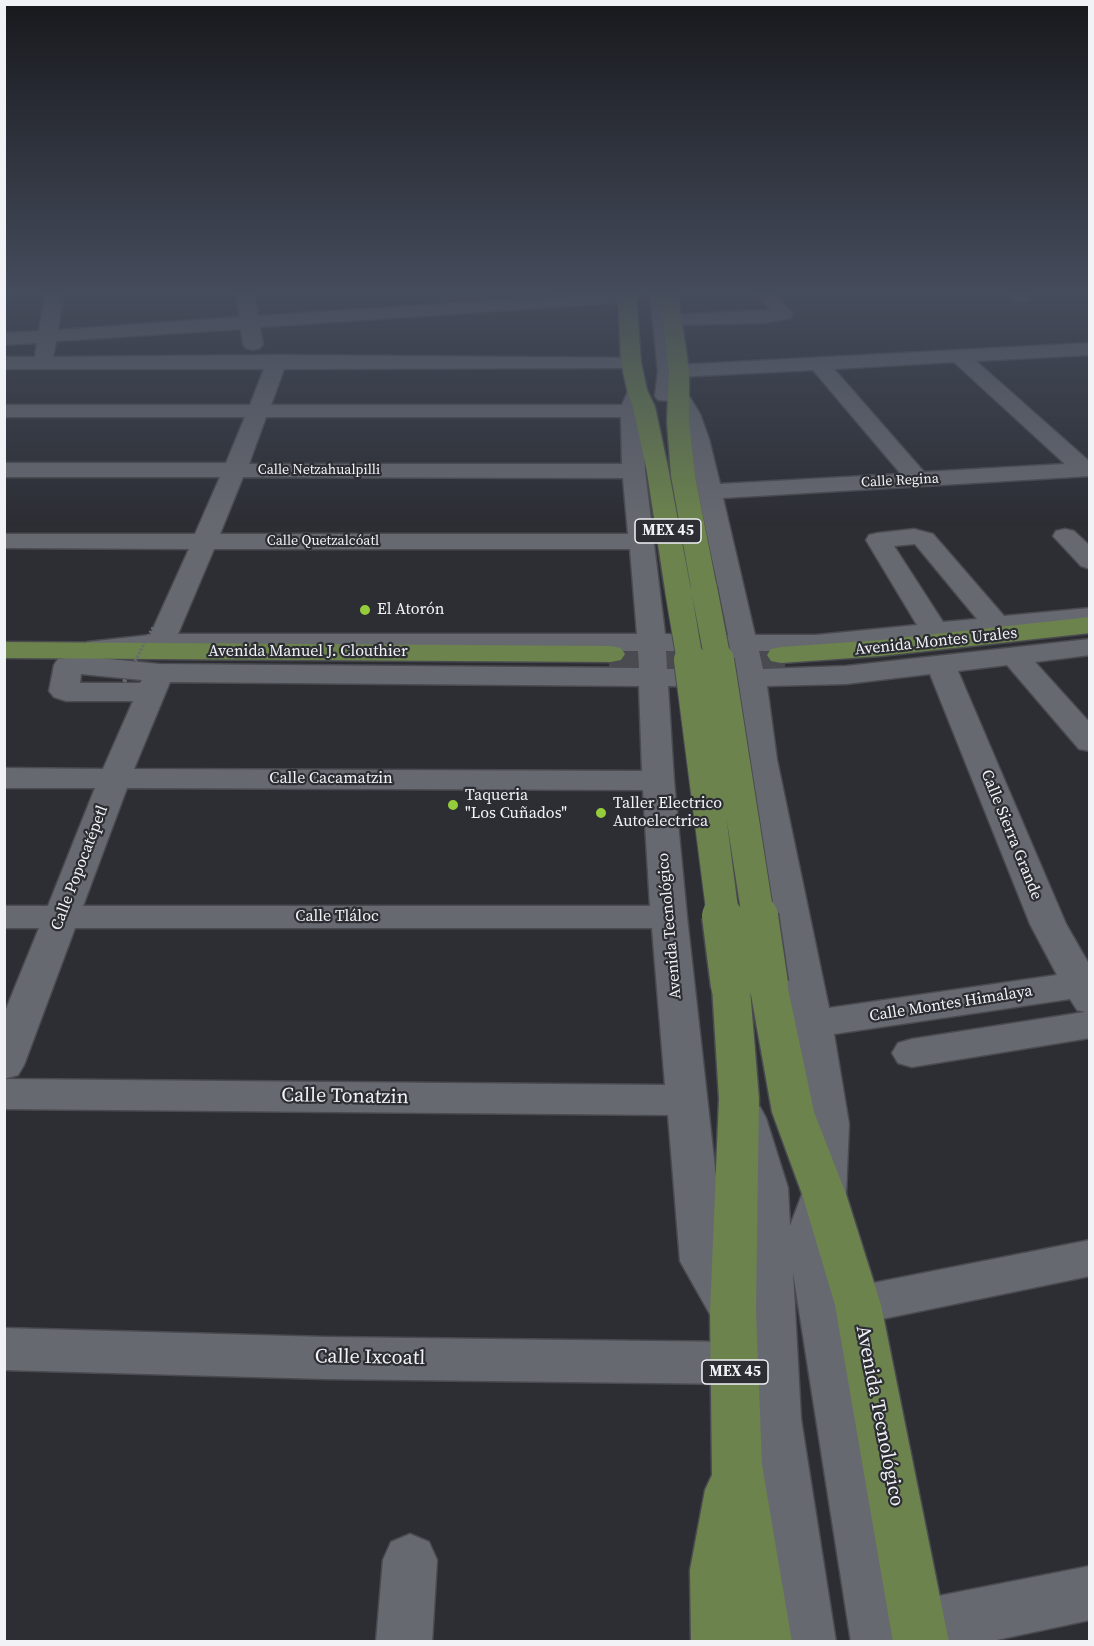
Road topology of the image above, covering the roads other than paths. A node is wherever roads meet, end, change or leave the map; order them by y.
1 (264, 372) edge
2 (395, 372) edge
3 (635, 372) edge
4 (645, 372) edge
5 (668, 372) edge
6 (677, 372) edge
7 (785, 372) edge
8 (826, 372) edge
9 (977, 372) edge
10 (636, 392) junction
11 (679, 396) junction
12 (4, 411) edge
13 (257, 411) junction
14 (1087, 469) edge
15 (4, 470) edge
16 (235, 470) junction
17 (658, 473) junction
18 (918, 479) junction
19 (711, 492) junction
20 (1065, 536) dead end
21 (4, 541) edge
22 (205, 541) junction
23 (641, 542) junction
24 (1089, 561) edge
25 (1089, 616) edge
26 (997, 625) junction
27 (1089, 625) edge
28 (650, 629) junction
29 (935, 632) junction
30 (1089, 637) edge
31 (742, 643) junction
32 (1089, 647) edge
33 (4, 650) edge
34 (606, 654) junction
35 (1014, 656) junction
36 (76, 660) junction
37 (149, 663) junction
38 (4, 665) edge
39 (941, 665) junction
40 (652, 678) junction
41 (751, 678) junction
42 (1089, 742) edge
43 (4, 778) edge
44 (115, 778) junction
45 (658, 781) junction
46 (4, 917) edge
47 (61, 917) junction
48 (669, 917) junction
49 (749, 985) junction
50 (1086, 989) edge
51 (813, 1024) junction
52 (1089, 1025) edge
53 (912, 1053) dead end
54 (4, 1065) edge
55 (4, 1094) edge
56 (686, 1100) junction
57 (739, 1100) junction
58 (824, 1194) junction
59 (1089, 1258) edge
60 (858, 1305) junction
61 (733, 1311) junction
62 (4, 1349) edge
63 (735, 1363) junction
64 (736, 1465) junction
65 (410, 1560) dead end
66 (1089, 1593) edge
67 (906, 1637) edge
68 (404, 1641) edge
69 (719, 1641) edge
70 (764, 1641) edge
71 (808, 1641) edge

1 - 13 street, Calle Popocatépetl
2 - 10 street
3 - 10 main road, Avenida Tecnológico
4 - 10 street
5 - 11 street
6 - 11 main road, Avenida Tecnológico / MEX 45
7 - 11 street
8 - 18 street
9 - 14 street
10 - 13 street
10 - 17 street, Avenida Tecnológico
11 - 17 main road, Avenida Tecnológico / MEX 45
11 - 19 street, Avenida Tecnológico
12 - 13 street
13 - 16 street, Calle Popocatépetl
14 - 18 street, Calle Regina
15 - 16 street, Calle Netzahualpilli
16 - 17 street, Calle Netzahualpilli
16 - 22 street, Calle Popocatépetl
17 - 23 street, Avenida Tecnológico
17 - 49 main road, Avenida Tecnológico / MEX 45, bridge
18 - 19 street, Calle Regina
19 - 31 street, Avenida Tecnológico
20 - 24 street
21 - 22 street, Calle Quetzalcóatl
22 - 23 street, Calle Quetzalcóatl
22 - 37 street, Calle Popocatépetl
23 - 28 street, Avenida Tecnológico
25 - 26 street
26 - 29 street
26 - 29 street
27 - 30 main road, Avenida Montes Urales
28 - 31 street
28 - 34 street
28 - 40 street, Avenida Tecnológico
29 - 31 street
31 - 41 street, Avenida Tecnológico
32 - 35 street
33 - 36 main road, Avenida Manuel J. Clouthier
34 - 36 main road, Avenida Manuel J. Clouthier
34 - 37 street
35 - 39 street
35 - 42 street
36 - 37 street
36 - 37 street
36 - 38 main road, Avenida Manuel J. Clouthier
37 - 40 street
37 - 44 street, Calle Popocatépetl
39 - 41 street
39 - 50 street, Calle Sierra Grande
40 - 41 street
40 - 45 street, Avenida Tecnológico
41 - 51 street, Avenida Tecnológico
43 - 44 street, Calle Cacamatzin
44 - 45 street, Calle Cacamatzin
44 - 47 street, Calle Popocatépetl
45 - 48 street, Avenida Tecnológico
46 - 47 street, Calle Tláloc
47 - 48 street, Calle Tláloc
47 - 54 street, Calle Popocatépetl
48 - 56 street, Avenida Tecnológico
49 - 57 main road, Avenida Tecnológico / MEX 45
49 - 58 main road, Avenida Tecnológico / MEX 45
50 - 51 street, Calle Montes Himalaya
51 - 58 street, Avenida Tecnológico
52 - 53 street
55 - 56 street, Calle Tonatzin
56 - 61 street, Avenida Tecnológico
57 - 61 main road, Avenida Tecnológico / MEX 45
57 - 71 street
58 - 60 main road, Avenida Tecnológico / MEX 45
58 - 67 street
59 - 60 street
60 - 67 main road, Avenida Tecnológico / MEX 45
61 - 63 main road, Avenida Tecnológico / MEX 45
62 - 63 street, Calle Ixcoatl
63 - 64 main road, Avenida Tecnológico / MEX 45
64 - 69 main road
64 - 70 main road, Avenida Tecnológico / MEX 45
65 - 68 street
66 - 67 street

